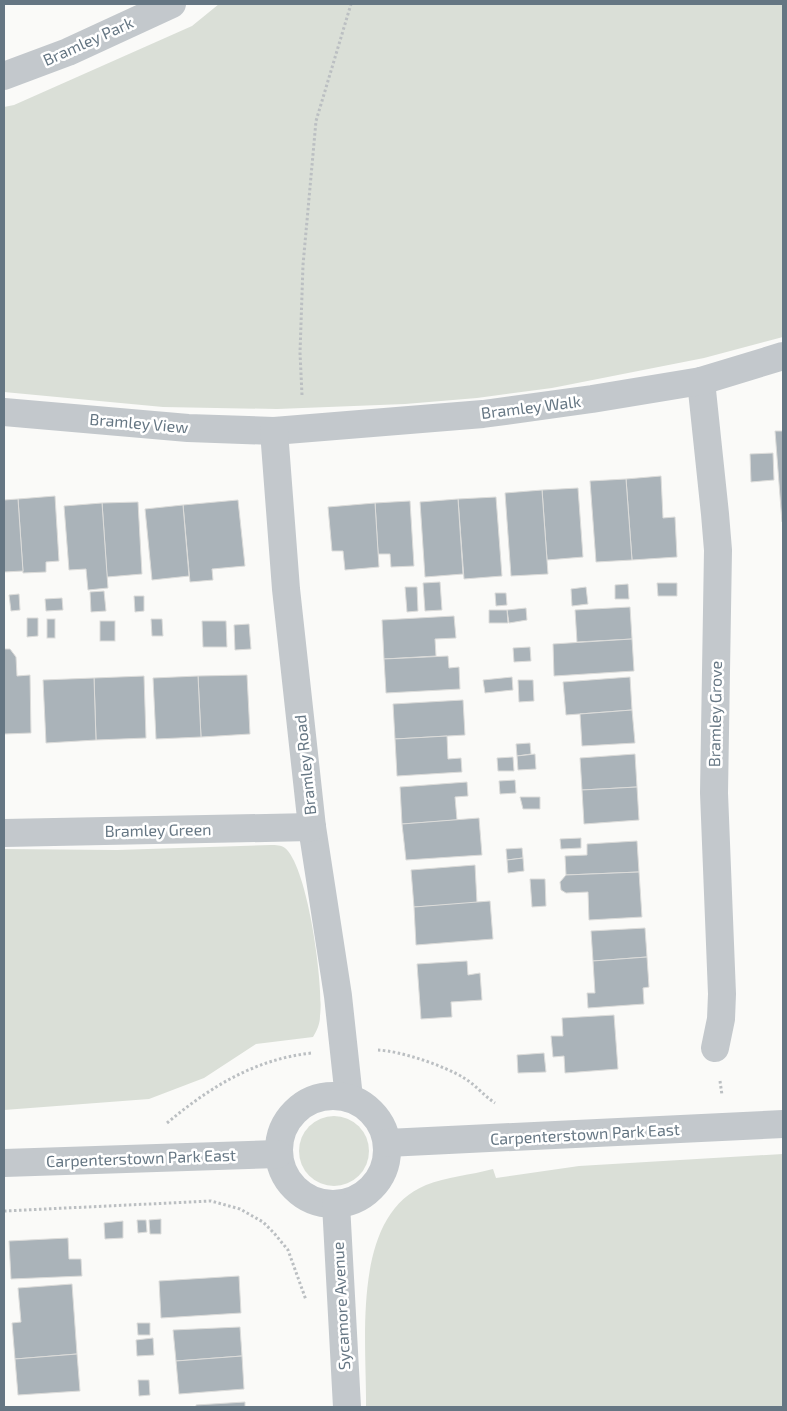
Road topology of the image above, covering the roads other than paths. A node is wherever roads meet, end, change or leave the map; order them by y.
1 (172, 4) edge
2 (4, 76) edge
3 (783, 356) edge
4 (700, 381) junction
5 (4, 412) edge
6 (274, 431) junction
7 (312, 827) junction
8 (4, 833) edge
9 (715, 1048) dead end
10 (349, 1098) junction
11 (783, 1124) edge
12 (387, 1143) junction
13 (278, 1154) junction
14 (4, 1163) edge
15 (336, 1204) junction
16 (347, 1407) edge

1 - 2 street, Bramley Park
3 - 4 street, Bramley Walk
4 - 6 street, Bramley Walk
4 - 9 street, Bramley Grove
5 - 6 street, Bramley View
6 - 7 street, Bramley Road
7 - 8 street, Bramley Green
7 - 10 street, Bramley Road
10 - 12 street
10 - 13 street
11 - 12 street, Carpenterstown Park East
12 - 15 street
13 - 14 street, Carpenterstown Park East
13 - 15 street
15 - 16 street, Sycamore Avenue

